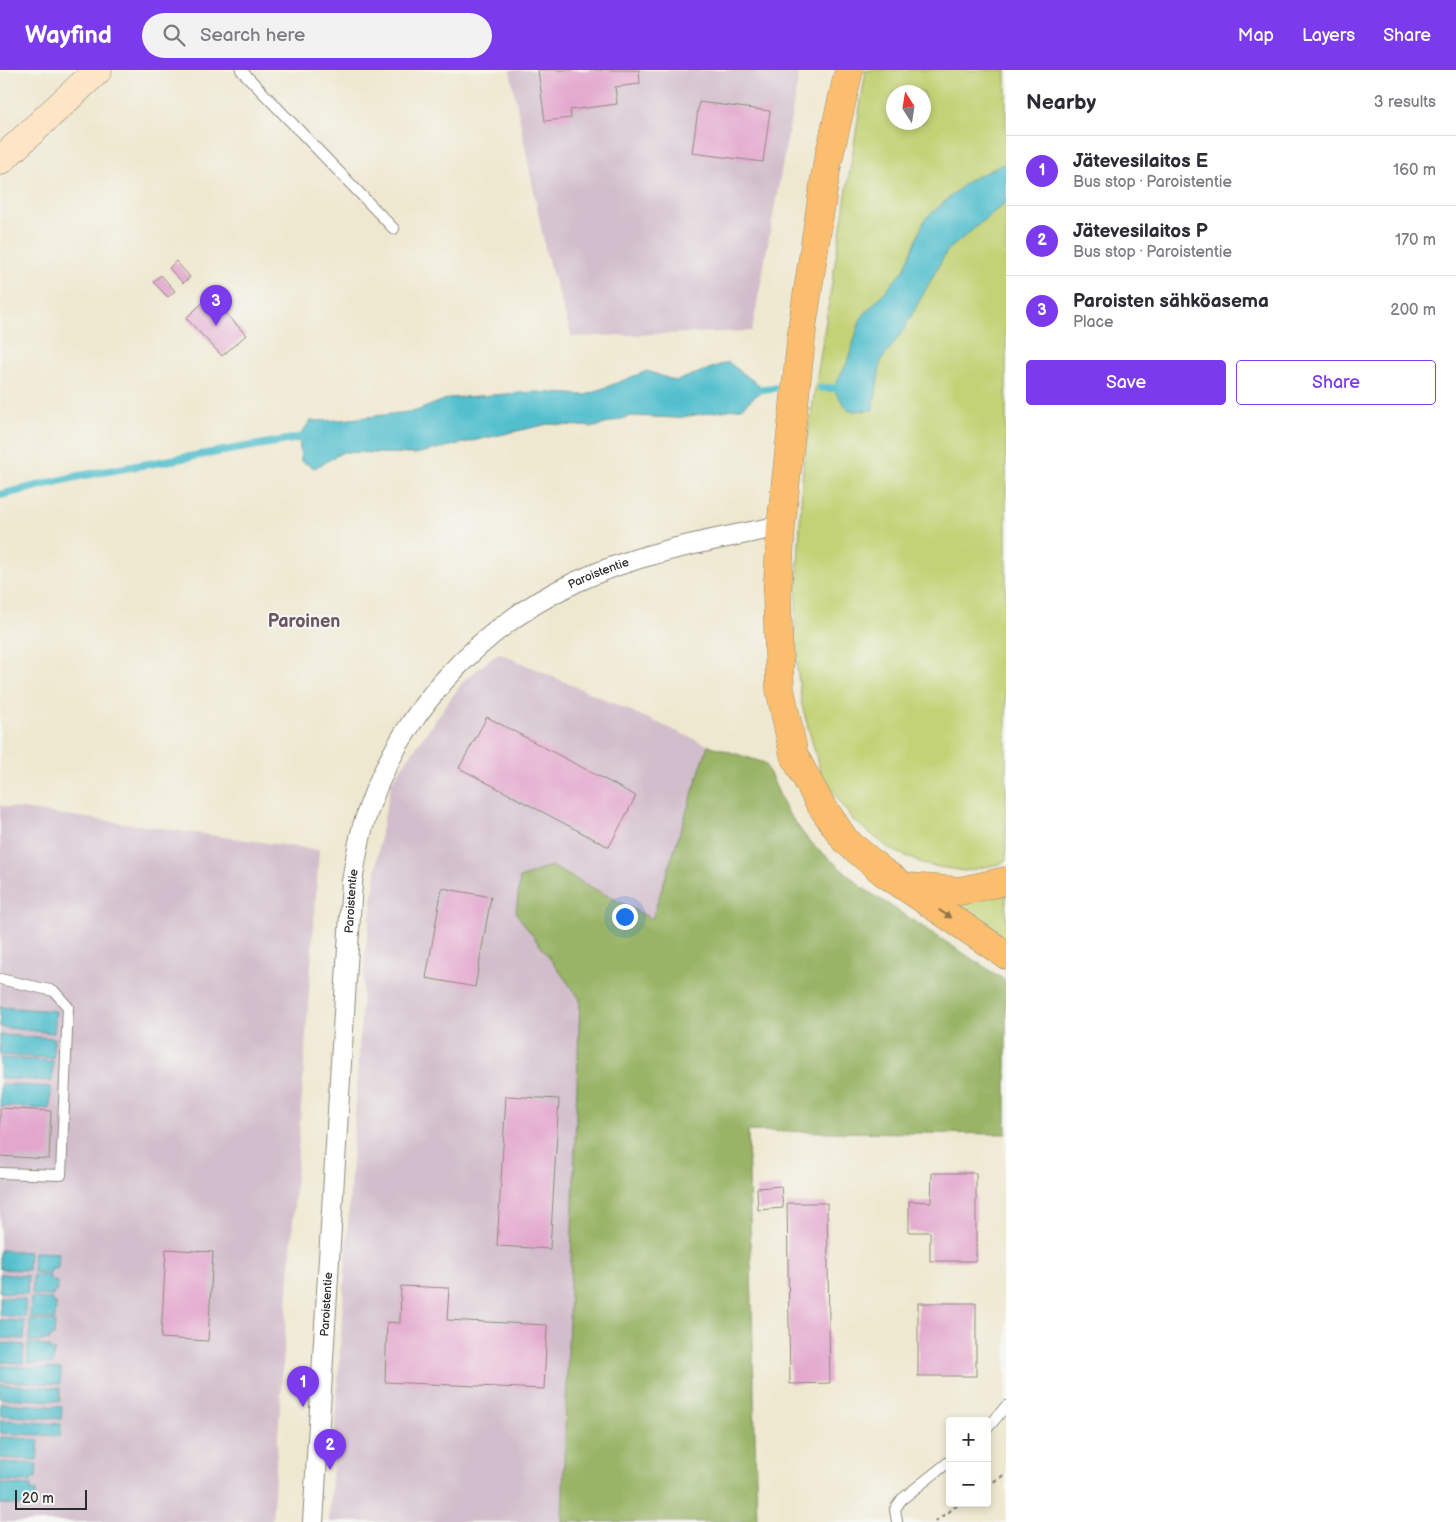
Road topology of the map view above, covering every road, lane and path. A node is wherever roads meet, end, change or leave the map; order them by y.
1 (98, 70) edge
2 (241, 70) edge
3 (848, 71) edge
4 (0, 161) edge
5 (394, 229) dead end
6 (781, 526) junction
7 (1006, 881) edge
8 (905, 886) junction
9 (1006, 955) edge
10 (0, 979) edge
11 (0, 1173) edge
12 (1006, 1406) edge
13 (991, 1424) edge
14 (949, 1462) edge
15 (1006, 1474) edge
16 (991, 1483) edge
17 (955, 1507) edge
18 (313, 1522) edge
19 (897, 1522) edge
20 (935, 1522) edge

1 - 4 main road
2 - 5 lane
3 - 6 main road
6 - 8 main road
6 - 18 street, Paroistentie
7 - 8 main road
8 -> 9 main road
10 - 11 lane
12 - 13 lane
14 - 19 lane
15 - 16 path
17 - 20 path

